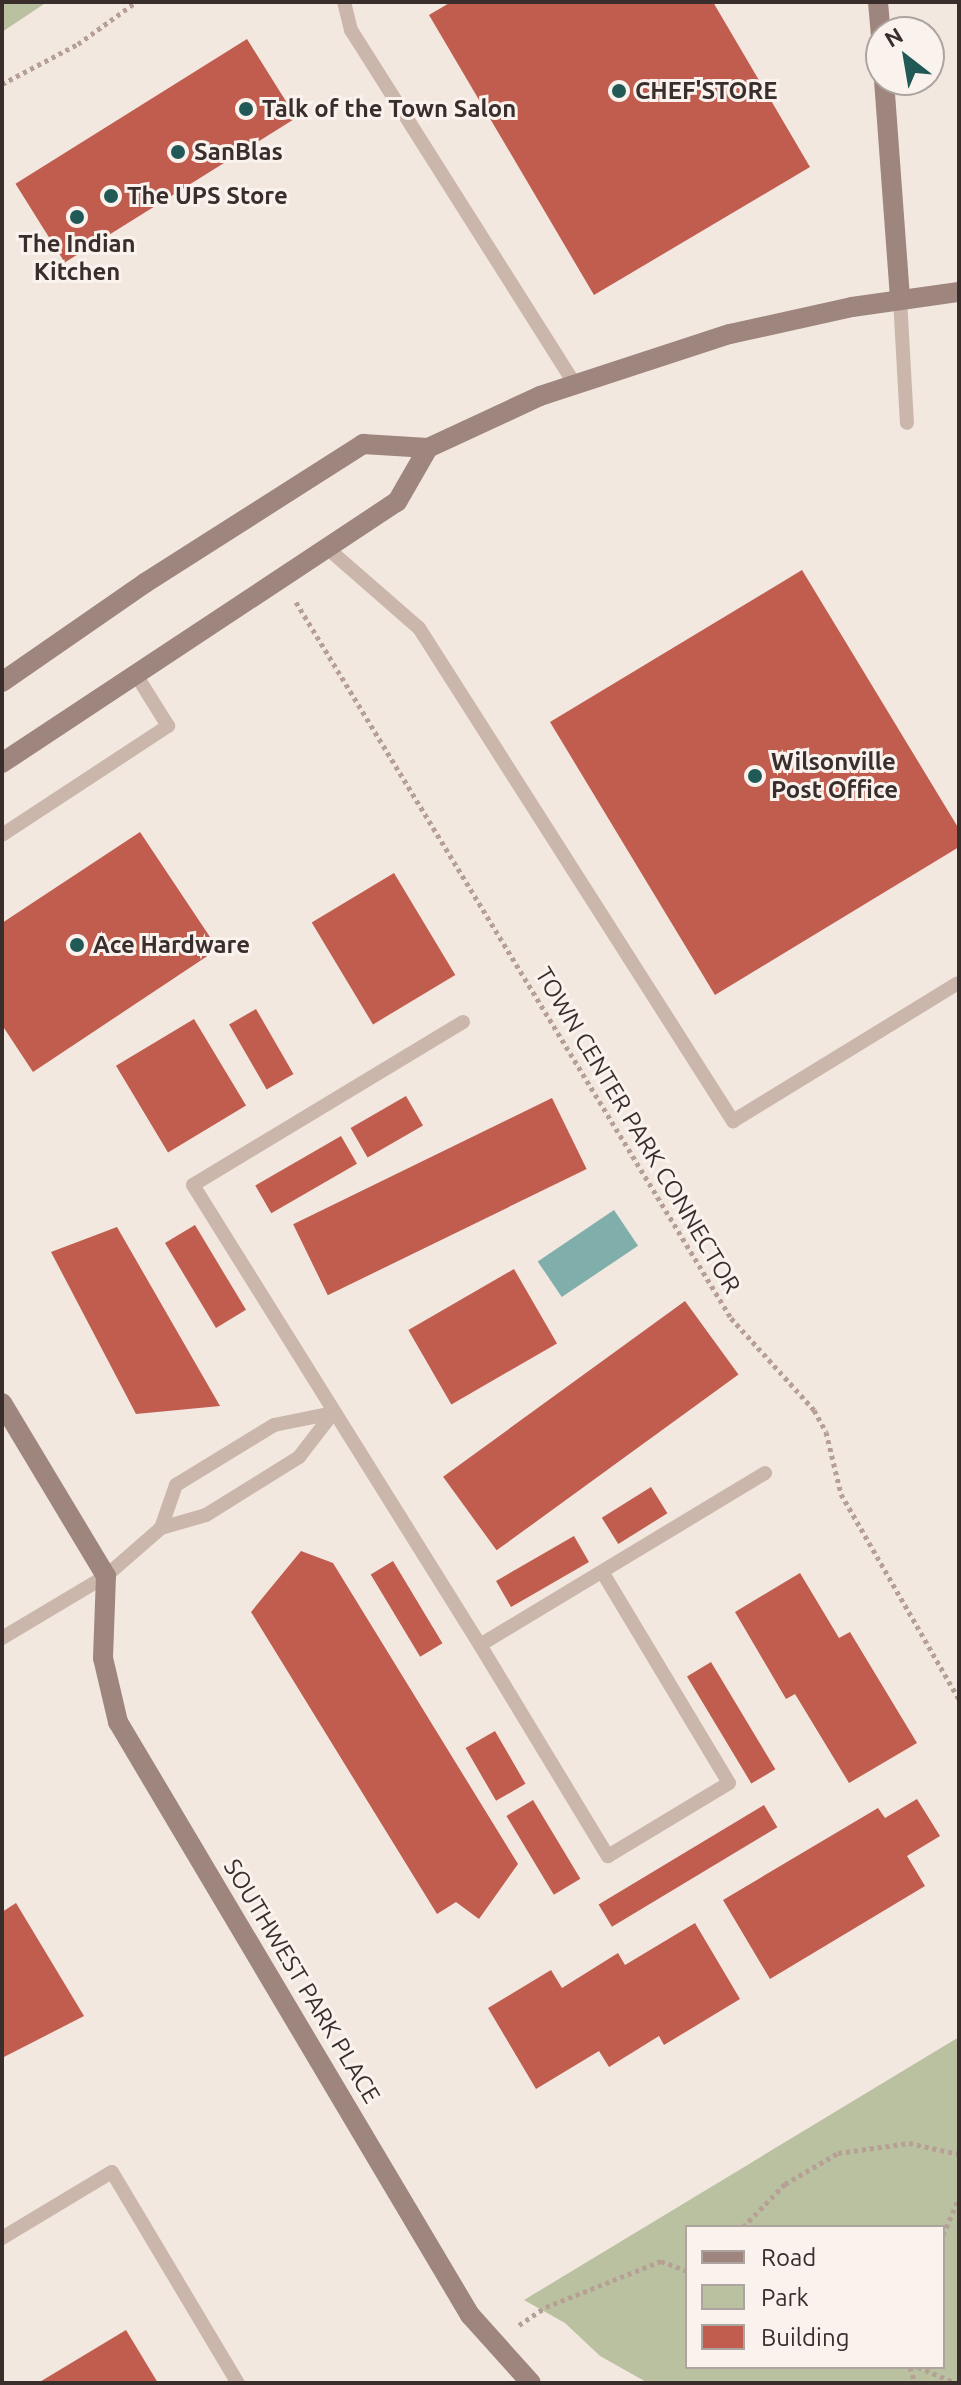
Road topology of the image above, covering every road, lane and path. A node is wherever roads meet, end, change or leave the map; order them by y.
1 (136, 2) edge
2 (344, 2) edge
3 (2, 84) edge
4 (885, 96) edge
5 (959, 292) edge
6 (900, 299) junction
7 (575, 384) junction
8 (907, 423) dead end
9 (428, 448) junction
10 (326, 547) junction
11 (280, 577) junction
12 (135, 673) junction
13 (2, 682) edge
14 (2, 763) edge
15 (2, 835) edge
16 (957, 984) dead end
17 (463, 1022) dead end
18 (2, 1403) edge
19 (333, 1413) junction
20 (765, 1473) dead end
21 (161, 1528) junction
22 (602, 1572) junction
23 (106, 1576) junction
24 (2, 1638) edge
25 (480, 1645) junction
26 (959, 1699) edge
27 (959, 2154) edge
28 (959, 2198) edge
29 (745, 2225) edge
30 (945, 2230) edge
31 (2, 2238) edge
32 (685, 2270) edge
33 (502, 2352) junction
34 (923, 2369) edge
35 (238, 2383) edge
36 (531, 2383) edge
37 (956, 2383) edge

1 - 3 path
2 - 7 lane
4 - 6 main road
5 - 6 main road
6 - 7 main road
6 - 8 lane
7 - 9 main road
9 - 10 main road
9 - 13 main road
10 - 11 main road
10 - 16 lane
11 - 12 main road
11 - 26 path, TOWN CENTER PARK CONNECTOR
12 - 14 main road
12 - 15 lane
17 - 19 lane
18 - 23 main road
19 - 21 lane
19 - 21 lane
19 - 25 lane
20 - 22 lane
21 - 23 lane
22 - 25 lane
22 - 25 lane
23 - 24 lane
23 - 33 main road, SOUTHWEST PARK PLACE
27 - 29 path
28 - 30 path
31 - 35 lane
32 - 33 path
33 - 36 main road, SOUTHWEST PARK PLACE
34 - 37 path

